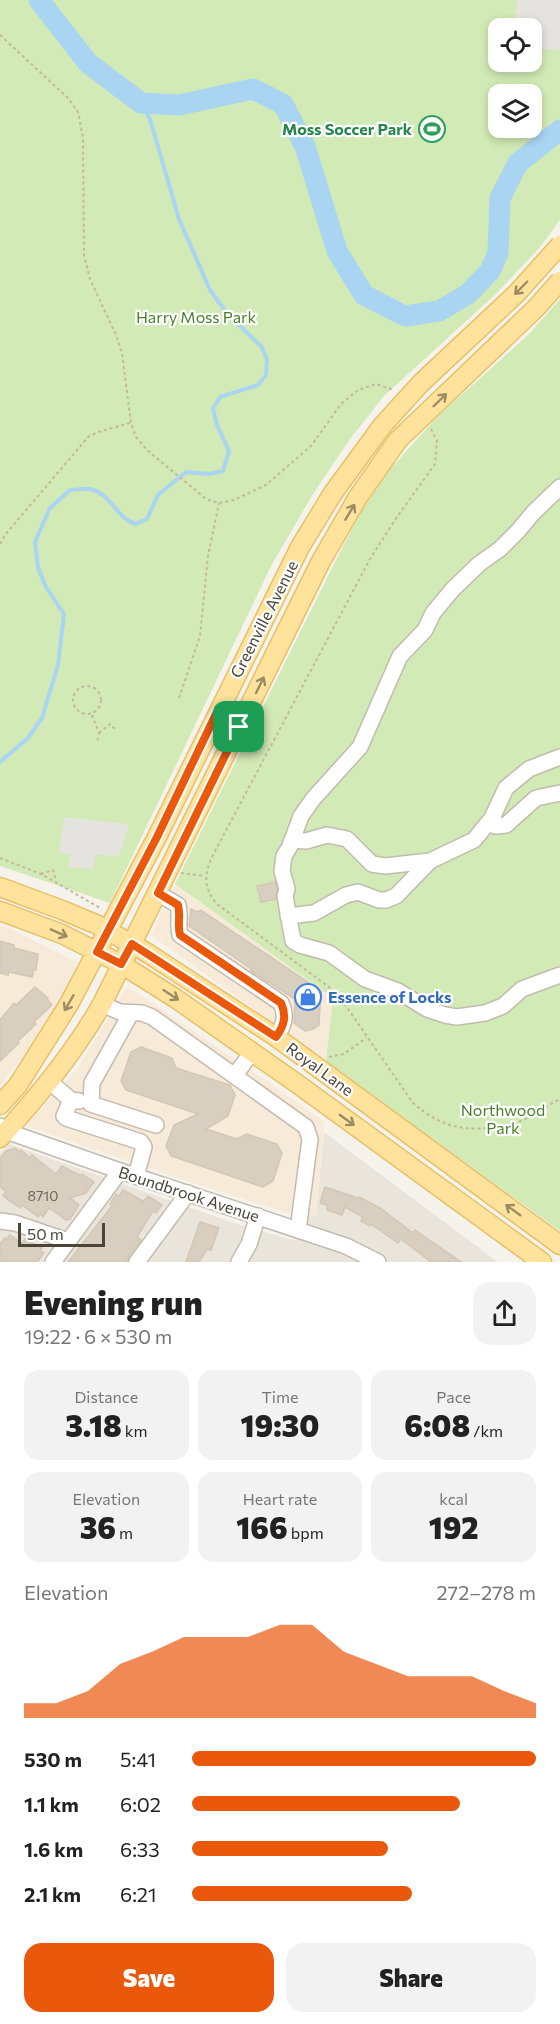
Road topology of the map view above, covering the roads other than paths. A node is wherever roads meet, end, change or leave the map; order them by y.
1 (560, 245) edge
2 (560, 280) edge
3 (560, 487) edge
4 (216, 714) junction
5 (239, 727) junction
6 (560, 757) edge
7 (560, 793) edge
8 (488, 824) junction
9 (292, 840) junction
10 (430, 861) junction
11 (0, 887) edge
12 (158, 893) junction
13 (0, 911) edge
14 (288, 916) junction
15 (106, 922) junction
16 (132, 944) junction
17 (97, 952) junction
18 (121, 964) junction
19 (560, 975) edge
20 (102, 1004) junction
21 (131, 1013) junction
22 (276, 1037) junction
23 (252, 1052) junction
24 (235, 1076) junction
25 (50, 1082) junction
26 (71, 1100) junction
27 (91, 1104) junction
28 (0, 1105) edge
29 (156, 1125) dead end
30 (2, 1132) edge
31 (120, 1171) junction
32 (136, 1176) junction
33 (188, 1193) junction
34 (258, 1216) junction
35 (0, 1221) edge
36 (298, 1230) junction
37 (68, 1241) junction
38 (560, 1245) edge
39 (53, 1262) edge
40 (137, 1262) edge
41 (239, 1262) edge
42 (378, 1262) edge
43 (542, 1262) edge

1 -> 4 main road, Greenville Avenue, bridge
5 -> 2 main road, Greenville Avenue, bridge
3 - 9 street
4 - 5 main road
4 - 15 main road, Greenville Avenue
5 - 12 main road, Greenville Avenue
6 - 8 street
7 - 8 street
8 - 10 street
9 - 10 street
9 - 14 street
10 - 14 street
11 - 15 main road, Royal Lane
12 - 16 main road, Greenville Avenue
12 - 22 street
13 -> 17 main road, Royal Lane
14 - 19 street
15 - 16 main road, Royal Lane
15 - 17 main road, Greenville Avenue
16 - 18 main road, Greenville Avenue
16 - 22 main road, Royal Lane
17 - 18 main road, Royal Lane
17 -> 28 main road, Greenville Avenue
18 - 20 main road, Greenville Avenue
18 -> 23 main road, Royal Lane
20 - 21 street
20 - 25 main road, Greenville Avenue
21 - 24 street
21 - 27 street
38 -> 22 main road, Royal Lane
23 - 24 street
23 -> 43 main road, Royal Lane
24 - 36 street
25 - 26 street
25 - 30 main road, Greenville Avenue
26 - 27 street
26 - 32 street
27 - 29 street
30 - 31 street, Boundbrook Avenue
31 - 32 street, Boundbrook Avenue
31 - 37 street
32 - 33 street, Boundbrook Avenue
33 - 34 street, Boundbrook Avenue
33 - 40 street
34 - 36 street, Boundbrook Avenue
34 - 41 street
35 - 37 street
36 - 42 street, Boundbrook Avenue
37 - 39 street

